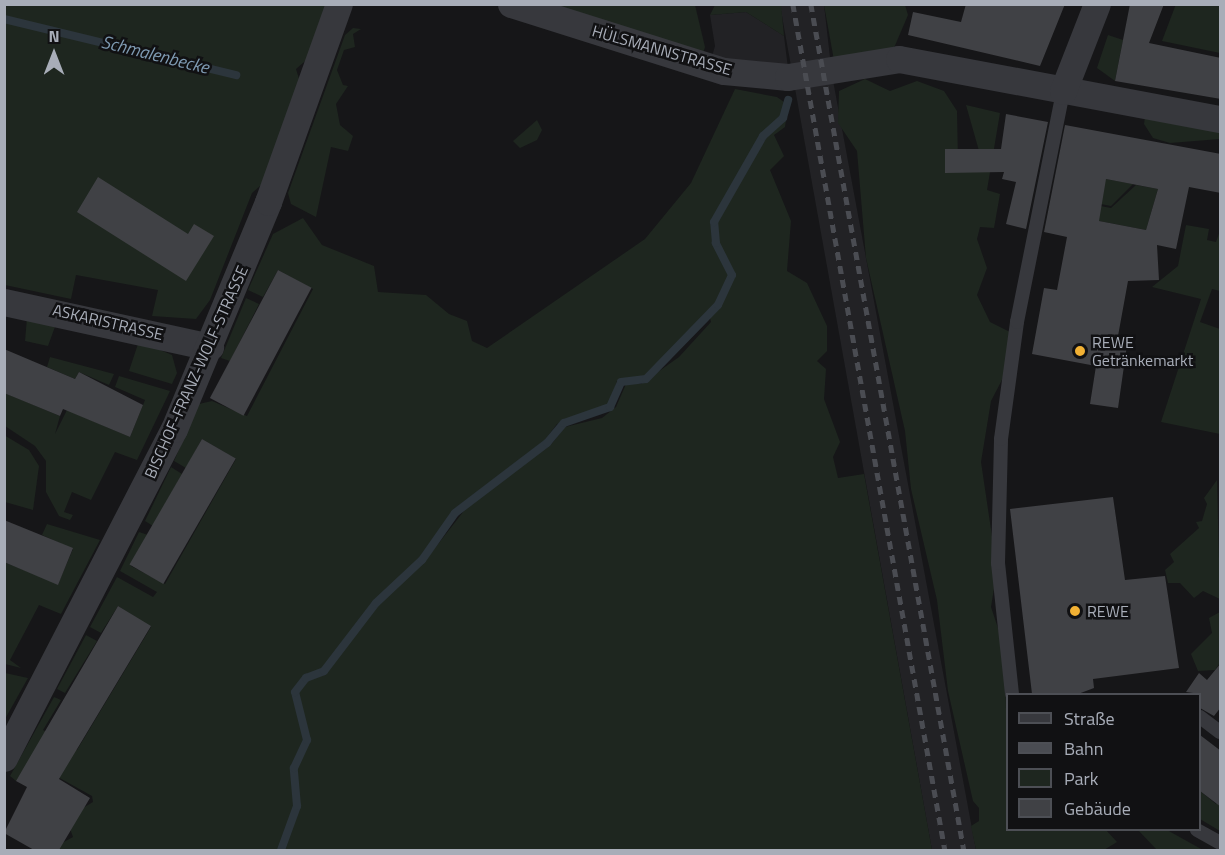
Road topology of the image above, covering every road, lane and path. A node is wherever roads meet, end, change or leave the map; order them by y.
1 (339, 4) edge
2 (512, 4) edge
3 (1097, 4) edge
4 (1063, 92) junction
5 (1221, 120) edge
6 (4, 302) edge
7 (210, 347) junction
8 (1012, 693) edge
9 (1201, 718) edge
10 (1221, 732) edge
11 (4, 758) edge
12 (1199, 831) edge
13 (1221, 843) edge

1 - 7 street, BISCHOF-FRANZ-WOLF-STRASSE
2 - 4 street, HÜLSMANNSTRASSE
3 - 4 street
4 - 5 street, HÜLSMANNSTRASSE
4 - 8 lane
6 - 7 street, ASKARISTRASSE
7 - 11 street, BISCHOF-FRANZ-WOLF-STRASSE
9 - 10 lane
12 - 13 lane

